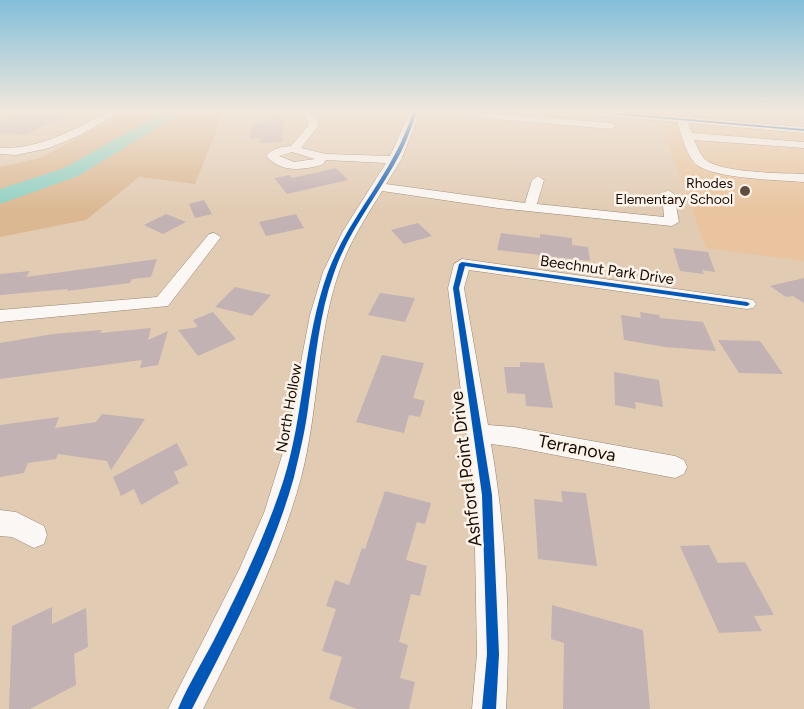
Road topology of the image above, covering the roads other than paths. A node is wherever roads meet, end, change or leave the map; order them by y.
1 (46, 145) edge
2 (297, 145) edge
3 (401, 145) edge
4 (692, 145) edge
5 (294, 149) junction
6 (0, 151) edge
7 (322, 157) junction
8 (395, 160) junction
9 (804, 178) edge
10 (538, 180) dead end
11 (378, 187) junction
12 (668, 194) dead end
13 (530, 207) junction
14 (214, 237) dead end
15 (462, 264) joint
16 (747, 304) dead end
17 (0, 316) edge
18 (479, 434) junction
19 (675, 467) dead end
20 (0, 523) edge
21 (34, 535) dead end
22 (185, 709) edge
23 (489, 709) edge

1 - 6 street
2 - 5 street
3 - 8 street, North Hollow
4 - 9 street
5 - 7 street
5 - 7 street
7 - 8 street
8 - 11 street, North Hollow
10 - 13 street
11 - 13 street
11 - 22 street, North Hollow
12 - 13 street
14 - 17 street
15 - 16 street, Beechnut Park Drive
15 - 18 street, Ashford Point Drive
18 - 19 street, Terranova
18 - 23 street, Ashford Point Drive
20 - 21 street

